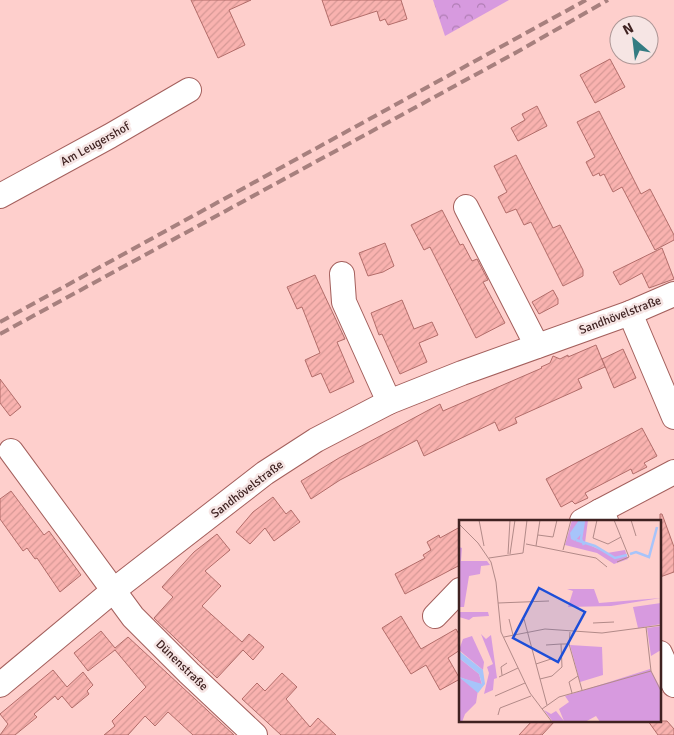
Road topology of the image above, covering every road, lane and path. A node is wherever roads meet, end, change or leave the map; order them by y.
1 (189, 90) dead end
2 (0, 196) edge
3 (466, 208) dead end
4 (342, 274) dead end
5 (674, 294) edge
6 (630, 313) junction
7 (537, 346) junction
8 (389, 402) junction
9 (674, 417) edge
10 (11, 451) dead end
11 (674, 472) edge
12 (596, 518) edge
13 (114, 590) junction
14 (459, 591) edge
15 (435, 616) dead end
16 (662, 658) edge
17 (674, 685) edge
18 (0, 686) edge
19 (255, 735) edge

1 - 2 street, Am Leugershof
3 - 7 street
4 - 8 street
5 - 6 street, Sandhövelstraße
6 - 7 street, Sandhövelstraße
6 - 9 street
7 - 8 street, Sandhövelstraße
8 - 13 street, Sandhövelstraße
10 - 13 street
11 - 12 street
13 - 18 street, Sandhövelstraße
13 - 19 street, Dünenstraße
14 - 15 street
16 - 17 street

